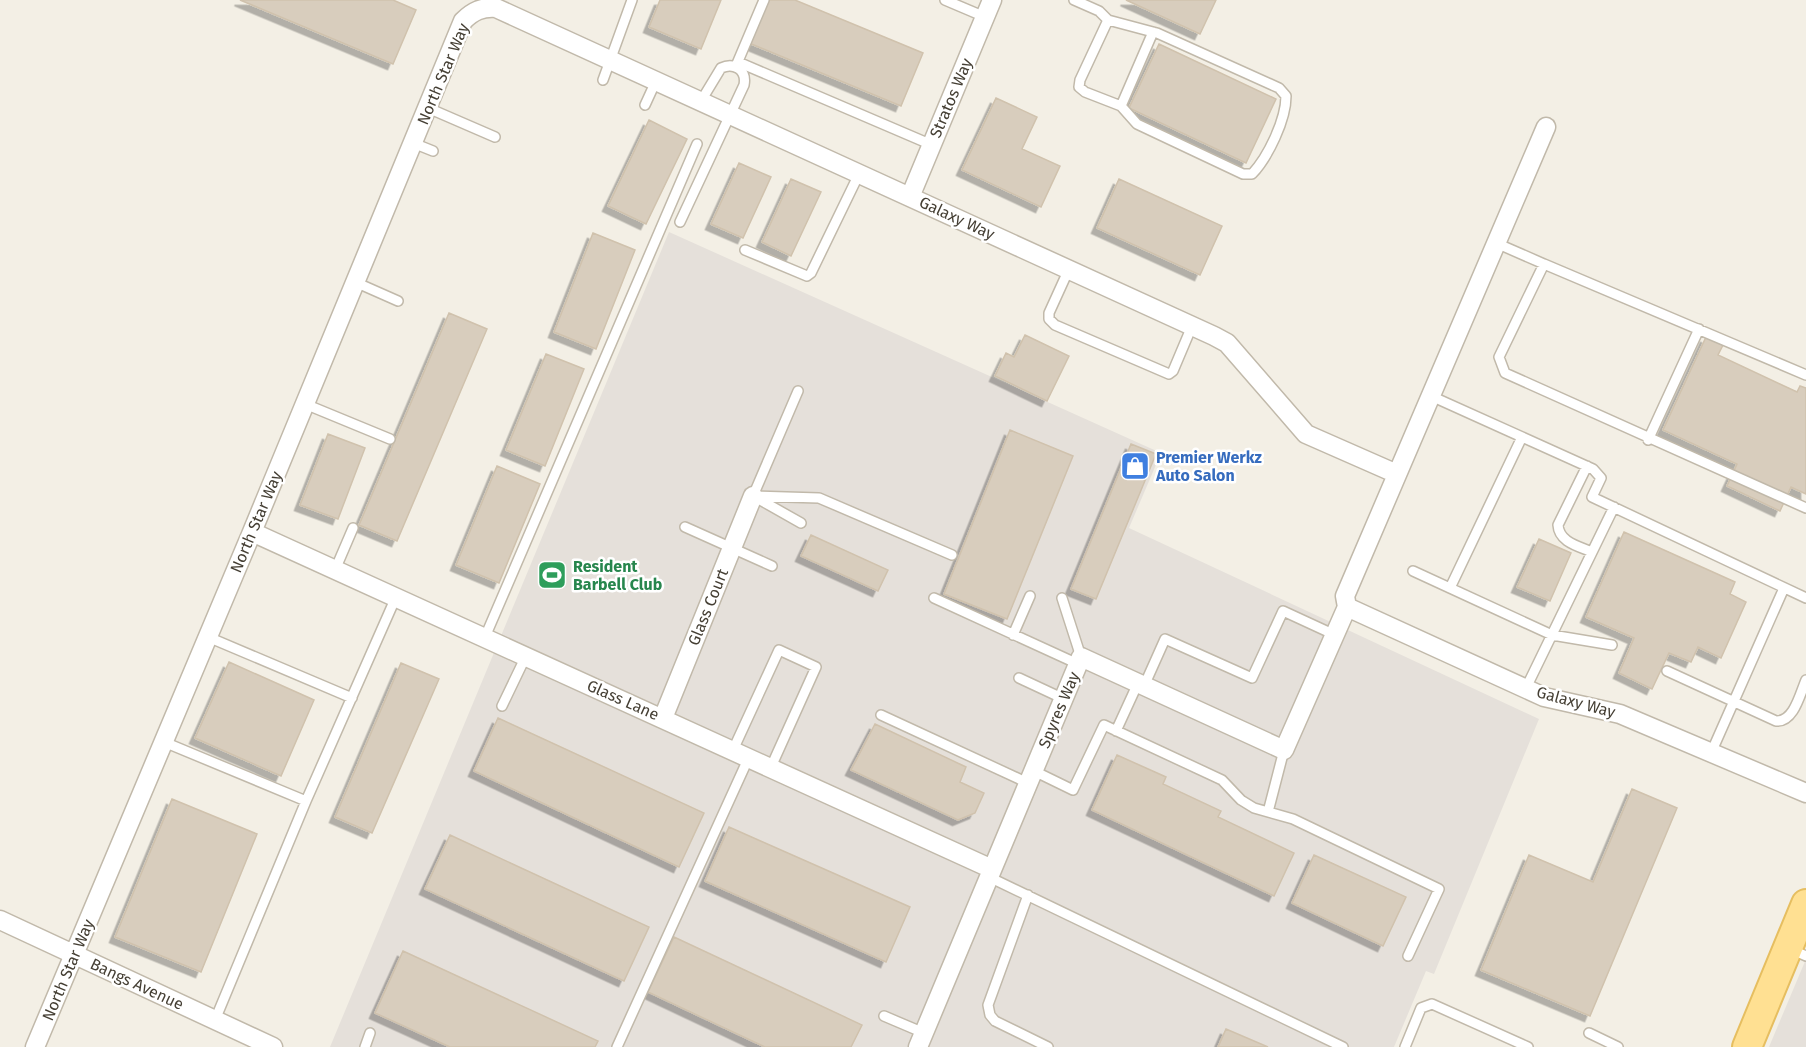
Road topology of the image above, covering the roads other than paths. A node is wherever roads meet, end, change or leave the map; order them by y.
1 (632, 0) edge
2 (764, 0) edge
3 (945, 0) edge
4 (992, 0) edge
5 (1074, 0) edge
6 (481, 2) edge
7 (985, 17) junction
8 (1108, 20) junction
9 (1153, 32) junction
10 (609, 58) junction
11 (737, 64) junction
12 (603, 80) dead end
13 (656, 81) junction
14 (701, 101) junction
15 (645, 105) dead end
16 (1121, 106) junction
17 (428, 108) junction
18 (730, 114) junction
19 (1546, 127) dead end
20 (495, 137) dead end
21 (413, 143) junction
22 (698, 144) dead end
23 (932, 145) junction
24 (433, 151) dead end
25 (859, 174) junction
26 (910, 197) junction
27 (680, 222) dead end
28 (1496, 243) junction
29 (745, 250) dead end
30 (1544, 264) junction
31 (1069, 269) junction
32 (355, 282) junction
33 (398, 301) dead end
34 (1192, 326) junction
35 (1699, 329) junction
36 (1806, 375) edge
37 (798, 391) dead end
38 (1431, 396) junction
39 (305, 404) junction
40 (1522, 437) junction
41 (390, 439) dead end
42 (1648, 440) junction
43 (1587, 466) junction
44 (1397, 474) junction
45 (753, 496) junction
46 (1614, 507) junction
47 (1806, 508) edge
48 (801, 523) dead end
49 (685, 527) dead end
50 (352, 528) dead end
51 (252, 532) junction
52 (732, 548) junction
53 (1592, 552) junction
54 (951, 555) dead end
55 (772, 566) dead end
56 (335, 570) junction
57 (1413, 571) dead end
58 (1450, 588) junction
59 (1784, 588) junction
60 (1030, 596) dead end
61 (396, 597) junction
62 (934, 598) dead end
63 (1062, 598) dead end
64 (1806, 598) edge
65 (1347, 607) junction
66 (1013, 634) junction
67 (1335, 635) junction
68 (1552, 635) junction
69 (208, 637) junction
70 (485, 637) junction
71 (1612, 645) dead end
72 (526, 656) junction
73 (1079, 660) junction
74 (1667, 671) dead end
75 (1019, 678) dead end
76 (1806, 680) edge
77 (1141, 684) junction
78 (1526, 688) junction
79 (352, 698) junction
80 (1064, 699) junction
81 (1733, 702) junction
82 (502, 706) dead end
83 (881, 715) dead end
84 (663, 718) junction
85 (1116, 730) junction
86 (164, 742) junction
87 (1284, 750) junction
88 (1711, 753) junction
89 (741, 754) junction
90 (771, 767) junction
91 (1031, 777) junction
92 (1806, 793) edge
93 (306, 801) junction
94 (1268, 812) junction
95 (991, 873) junction
96 (1028, 896) junction
97 (1806, 904) edge
98 (0, 920) edge
99 (1797, 952) edge
100 (74, 955) junction
101 (1408, 956) dead end
102 (884, 1016) dead end
103 (215, 1020) junction
104 (370, 1033) dead end
105 (1589, 1033) dead end
106 (921, 1040) edge
107 (35, 1047) edge
108 (273, 1047) edge
109 (365, 1047) edge
110 (617, 1047) edge
111 (1048, 1047) edge
112 (1343, 1047) edge
113 (1405, 1047) edge
114 (1528, 1047) edge
115 (1618, 1047) edge
116 (1746, 1047) edge

1 - 10 lane
2 - 11 lane
3 - 7 lane
4 - 7 street, Stratos Way
5 - 8 lane
6 - 10 street, Galaxy Way
6 - 17 street, North Star Way
7 - 23 street, Stratos Way
8 - 9 lane
8 - 16 lane
9 - 16 lane
9 - 16 lane
10 - 12 lane
10 - 13 street, Galaxy Way
11 - 14 lane
11 - 18 lane
11 - 23 lane
13 - 14 street, Galaxy Way
13 - 15 lane
14 - 18 street, Galaxy Way
17 - 20 lane
17 - 21 street, North Star Way
18 - 25 street, Galaxy Way
18 - 27 lane
19 - 28 street
21 - 24 lane
21 - 32 street, North Star Way
22 - 70 lane
23 - 26 street, Stratos Way
25 - 26 street, Galaxy Way
25 - 29 lane
26 - 31 street, Galaxy Way
28 - 30 lane
28 - 38 street
30 - 35 lane
30 - 42 lane
31 - 34 street, Galaxy Way
31 - 34 lane
32 - 33 lane
32 - 39 street, North Star Way
34 - 44 street, Galaxy Way
35 - 36 lane
35 - 42 lane
37 - 45 lane
38 - 40 lane
38 - 44 street
39 - 41 lane
39 - 51 street, North Star Way
40 - 43 lane
40 - 58 lane
42 - 47 lane
43 - 46 lane
43 - 53 lane
44 - 65 street
45 - 48 lane
45 - 52 street, Glass Court
45 - 54 lane
46 - 53 lane
46 - 59 lane
49 - 52 lane
50 - 56 lane
51 - 56 street, Glass Lane
51 - 69 street, North Star Way
52 - 55 lane
52 - 84 street, Glass Court
53 - 68 lane
56 - 61 street, Glass Lane
57 - 58 lane
58 - 68 lane
59 - 64 lane
59 - 81 lane
60 - 66 lane
61 - 70 street, Glass Lane
61 - 79 lane
62 - 66 lane
63 - 73 lane
65 - 67 street
65 - 78 street, Galaxy Way
66 - 73 lane
67 - 77 lane
67 - 87 street
68 - 71 lane
68 - 78 lane
69 - 79 lane
69 - 86 street, North Star Way
70 - 72 street, Glass Lane
72 - 82 lane
72 - 84 street, Glass Lane
73 - 77 street, Spyres Way
73 - 80 street, Spyres Way
74 - 81 lane
75 - 80 lane
76 - 81 lane
77 - 85 lane
77 - 87 street, Spyres Way
78 - 88 street, Galaxy Way
79 - 93 lane
80 - 91 street, Spyres Way
81 - 88 lane
83 - 91 lane
84 - 89 street, Glass Lane
85 - 91 lane
85 - 94 lane
86 - 93 lane
86 - 100 street, North Star Way
87 - 94 lane
88 - 92 street, Galaxy Way
89 - 90 street, Glass Lane
89 - 90 lane
89 - 110 lane
90 - 95 street, Glass Lane
91 - 95 street, Spyres Way
93 - 103 lane
94 - 101 lane
95 - 96 lane
95 - 106 street, Spyres Way
96 - 111 lane
96 - 112 lane
97 - 99 main road
98 - 100 street, Bangs Avenue
99 - 116 main road
100 - 103 street, Bangs Avenue
100 - 107 street, North Star Way
102 - 106 lane
103 - 108 street, Bangs Avenue
104 - 109 lane
105 - 115 lane
113 - 114 lane

